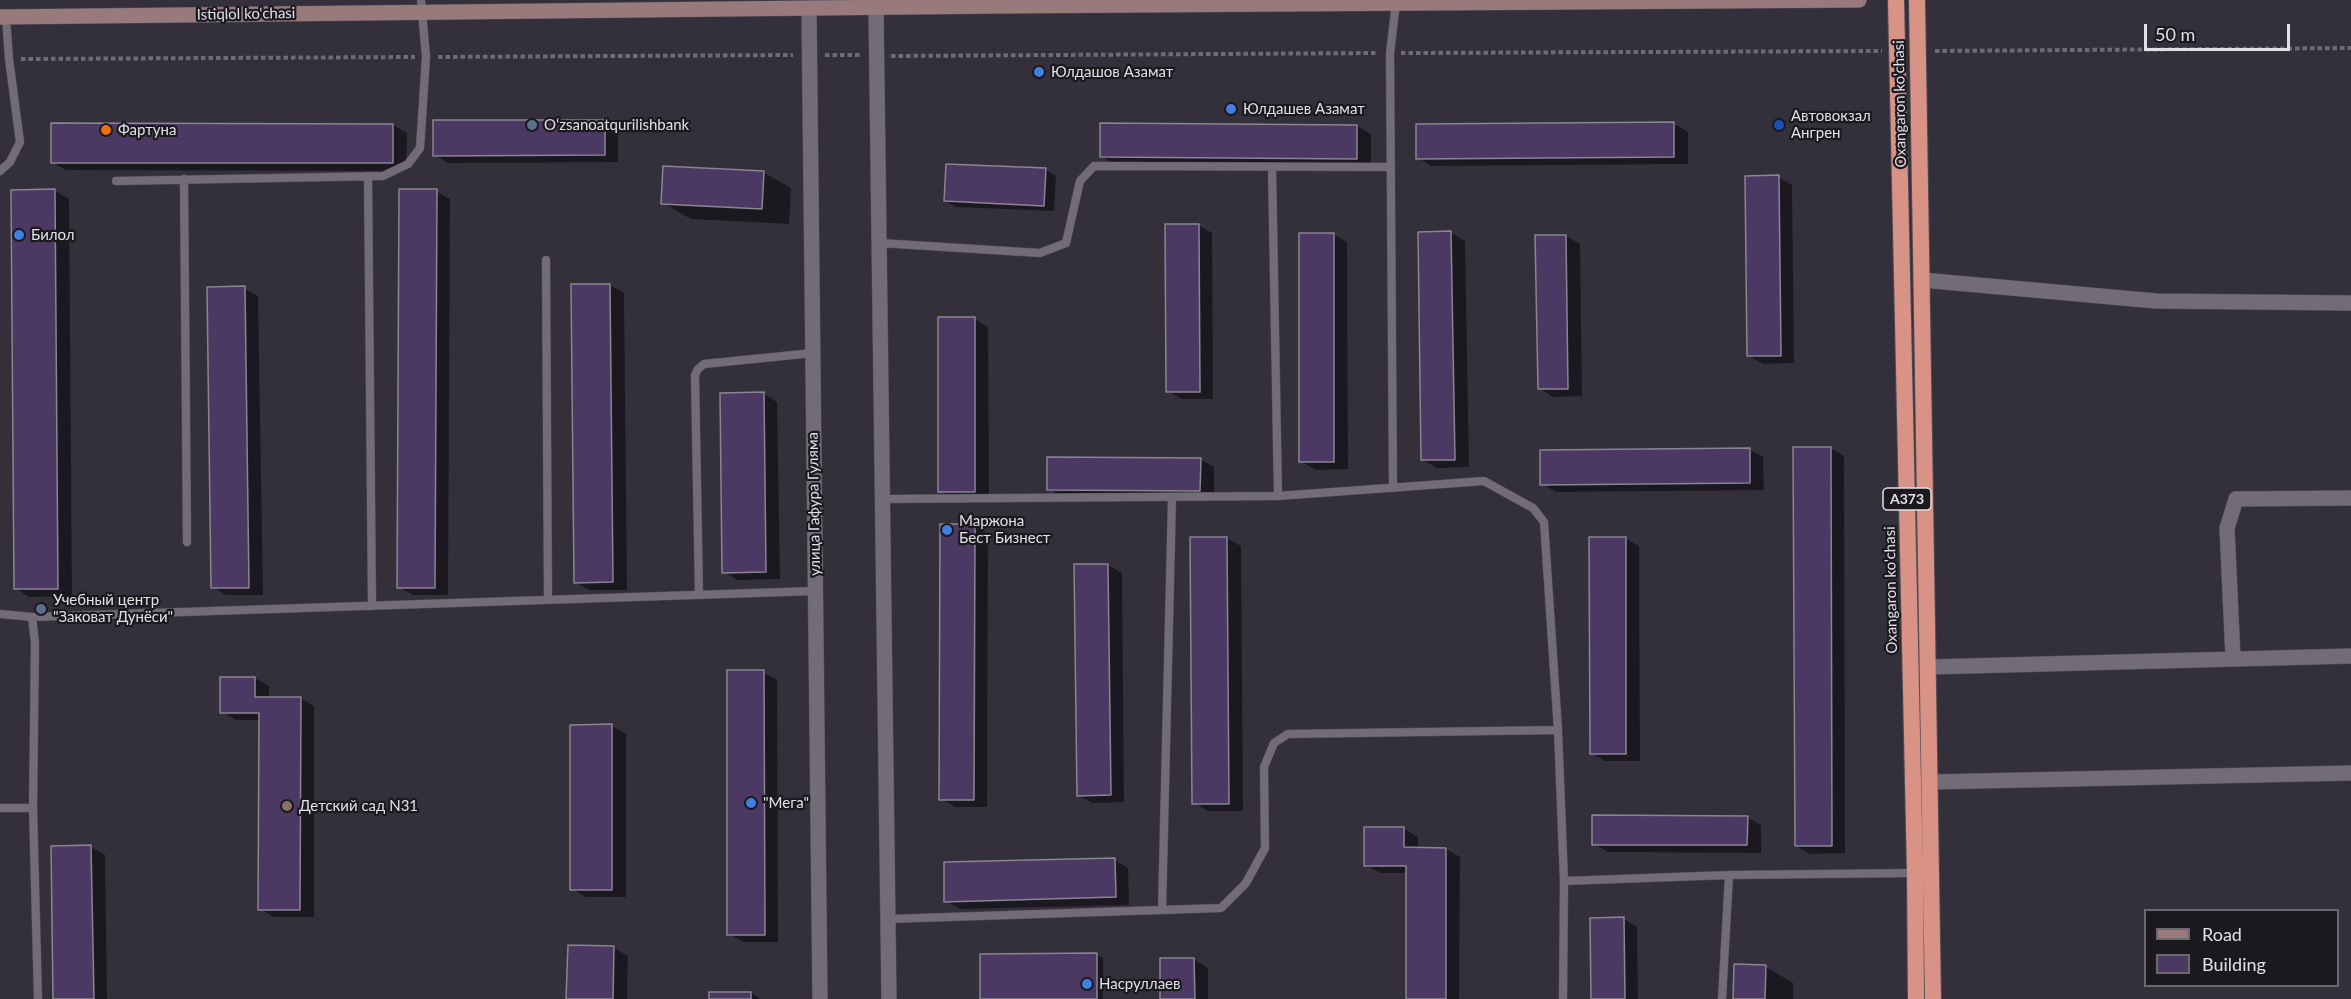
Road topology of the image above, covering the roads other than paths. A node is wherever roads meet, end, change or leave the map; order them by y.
1 (1859, 0) edge
2 (1896, 0) edge
3 (1917, 0) edge
4 (998, 3) edge
5 (1396, 3) junction
6 (421, 6) edge
7 (808, 9) junction
8 (876, 9) junction
9 (3, 17) edge
10 (1272, 167) junction
11 (1391, 167) junction
12 (0, 171) edge
13 (368, 176) junction
14 (184, 180) junction
15 (116, 181) dead end
16 (880, 243) junction
17 (546, 260) dead end
18 (1922, 280) junction
19 (2351, 303) edge
20 (813, 353) junction
21 (1394, 488) junction
22 (1278, 496) junction
23 (1172, 498) junction
24 (2351, 498) edge
25 (883, 499) junction
26 (187, 542) dead end
27 (815, 591) junction
28 (699, 595) junction
29 (548, 600) junction
30 (372, 606) junction
31 (0, 614) edge
32 (32, 617) junction
33 (2351, 656) edge
34 (2233, 658) junction
35 (1929, 667) junction
36 (1558, 730) junction
37 (2351, 773) edge
38 (1931, 782) junction
39 (0, 808) edge
40 (33, 808) junction
41 (1915, 873) junction
42 (1933, 873) junction
43 (1729, 875) junction
44 (1564, 881) junction
45 (1162, 910) junction
46 (888, 919) junction
47 (38, 999) edge
48 (820, 999) edge
49 (889, 999) edge
50 (1563, 999) edge
51 (1722, 999) edge
52 (1916, 999) edge
53 (1934, 999) edge

1 - 5 main road, Istiqlol ko'chasi
2 - 41 highway, Oxangaron ko'chasi / A373
3 - 18 highway, Oxangaron ko'chasi / A373
4 - 5 main road, Istiqlol ko'chasi
4 - 8 main road, Istiqlol ko'chasi
5 - 11 lane
6 - 7 main road, Istiqlol ko'chasi
6 - 9 main road, Istiqlol ko'chasi
6 - 13 lane
7 - 8 main road, Istiqlol ko'chasi
7 - 20 street, улица Гафура Гуляма
8 - 16 street
9 - 12 lane
10 - 11 lane
10 - 16 lane
10 - 22 lane
11 - 21 lane
13 - 14 lane
13 - 30 lane
14 - 15 lane
14 - 26 lane
16 - 25 street
17 - 29 lane
18 - 19 street
18 - 35 highway, Oxangaron ko'chasi / A373
20 - 27 street, улица Гафура Гуляма
20 - 28 lane
21 - 22 lane
21 - 36 lane
22 - 23 lane
23 - 25 lane
23 - 45 lane
24 - 34 street
25 - 46 street
27 - 28 lane
27 - 48 street, улица Гафура Гуляма
28 - 29 lane
29 - 30 lane
30 - 32 lane
31 - 32 lane
32 - 40 lane
33 - 34 street
34 - 35 street
35 - 38 highway, Oxangaron ko'chasi / A373
36 - 44 lane
36 - 45 lane
37 - 38 street
38 - 42 highway, Oxangaron ko'chasi / A373
39 - 40 lane
40 - 47 lane
41 - 42 highway
41 - 43 lane
41 - 52 highway, Oxangaron ko'chasi / A373
42 - 53 highway, Oxangaron ko'chasi / A373
43 - 44 lane
43 - 51 lane
44 - 50 lane
45 - 46 lane
46 - 49 street

